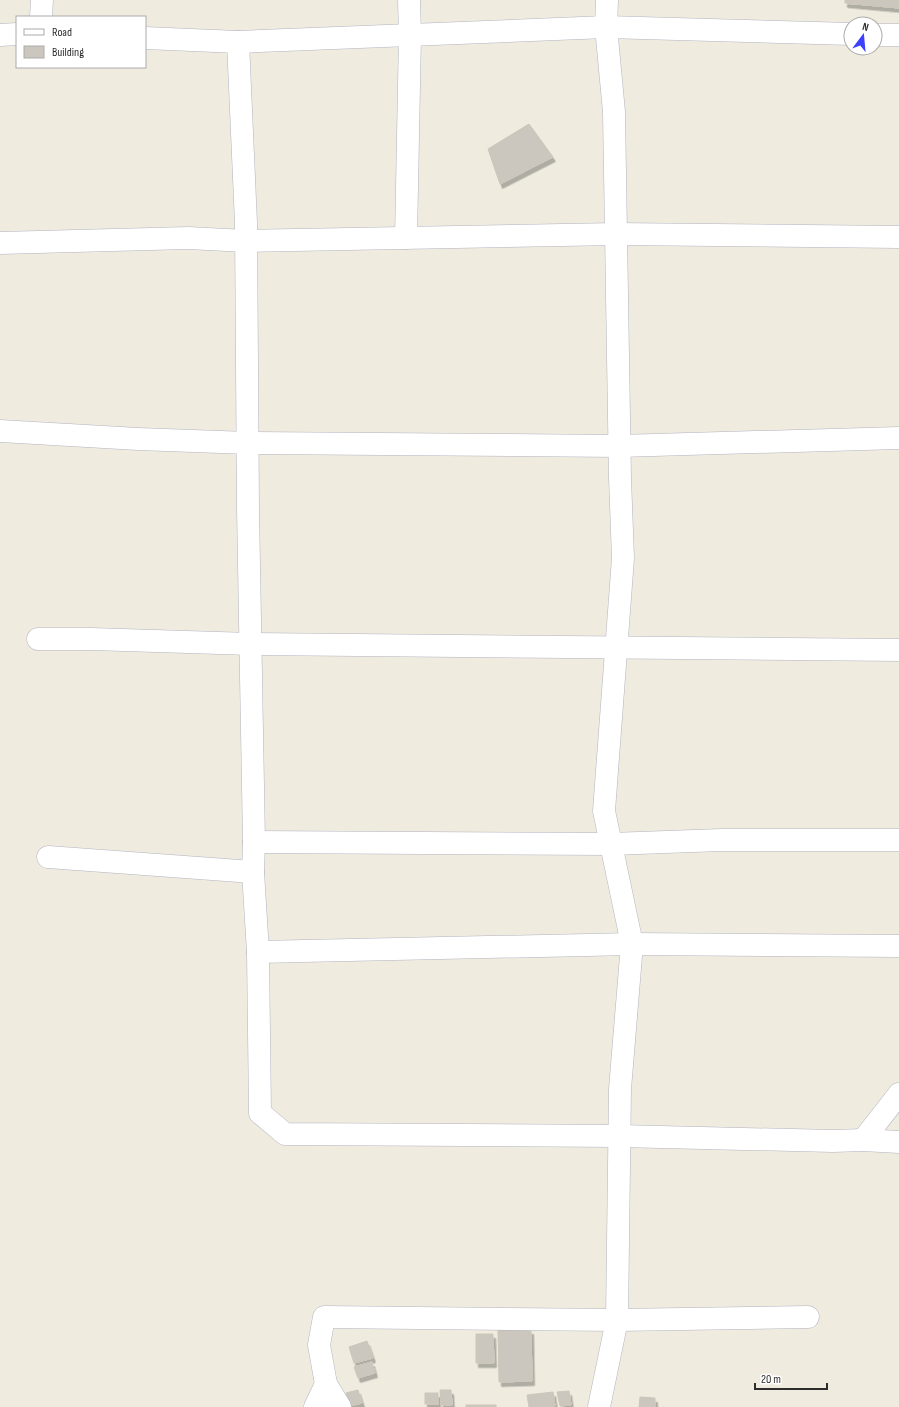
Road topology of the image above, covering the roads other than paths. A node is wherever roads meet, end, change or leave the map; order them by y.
1 (42, 0) edge
2 (409, 0) edge
3 (607, 0) edge
4 (41, 16) edge
5 (606, 27) junction
6 (16, 34) edge
7 (843, 34) edge
8 (0, 35) edge
9 (410, 35) junction
10 (883, 35) edge
11 (899, 35) edge
12 (146, 38) edge
13 (238, 42) junction
14 (616, 234) junction
15 (899, 237) edge
16 (406, 238) junction
17 (246, 241) junction
18 (0, 243) edge
19 (0, 432) edge
20 (899, 438) edge
21 (248, 442) junction
22 (619, 446) junction
23 (38, 639) dead end
24 (251, 644) junction
25 (617, 647) junction
26 (899, 650) edge
27 (899, 840) edge
28 (254, 842) junction
29 (611, 844) junction
30 (48, 857) dead end
31 (253, 872) junction
32 (632, 944) junction
33 (899, 946) edge
34 (258, 952) junction
35 (899, 1094) edge
36 (619, 1136) junction
37 (863, 1140) junction
38 (899, 1142) edge
39 (808, 1317) dead end
40 (617, 1320) junction
41 (326, 1384) junction
42 (315, 1407) edge
43 (340, 1407) edge
44 (599, 1407) edge

1 - 4 street
2 - 9 street
3 - 5 street
5 - 7 street
5 - 9 street
5 - 14 street
6 - 8 street
9 - 13 street
9 - 16 street
10 - 11 street
12 - 13 street
13 - 17 street
14 - 15 street
14 - 16 street
14 - 22 street
16 - 17 street
17 - 18 street
17 - 21 street
19 - 21 street
20 - 22 street
21 - 22 street
21 - 24 street
22 - 25 street
23 - 24 street
24 - 25 street
24 - 28 street
25 - 26 street
25 - 29 street
27 - 29 street
28 - 29 street
28 - 31 street
29 - 32 street
30 - 31 street
31 - 34 street
32 - 33 street
32 - 34 street
32 - 36 street
34 - 36 street
35 - 37 street
36 - 37 street
36 - 40 street
37 - 38 street
39 - 40 street
40 - 41 street
40 - 44 street
41 - 42 street
41 - 43 street

